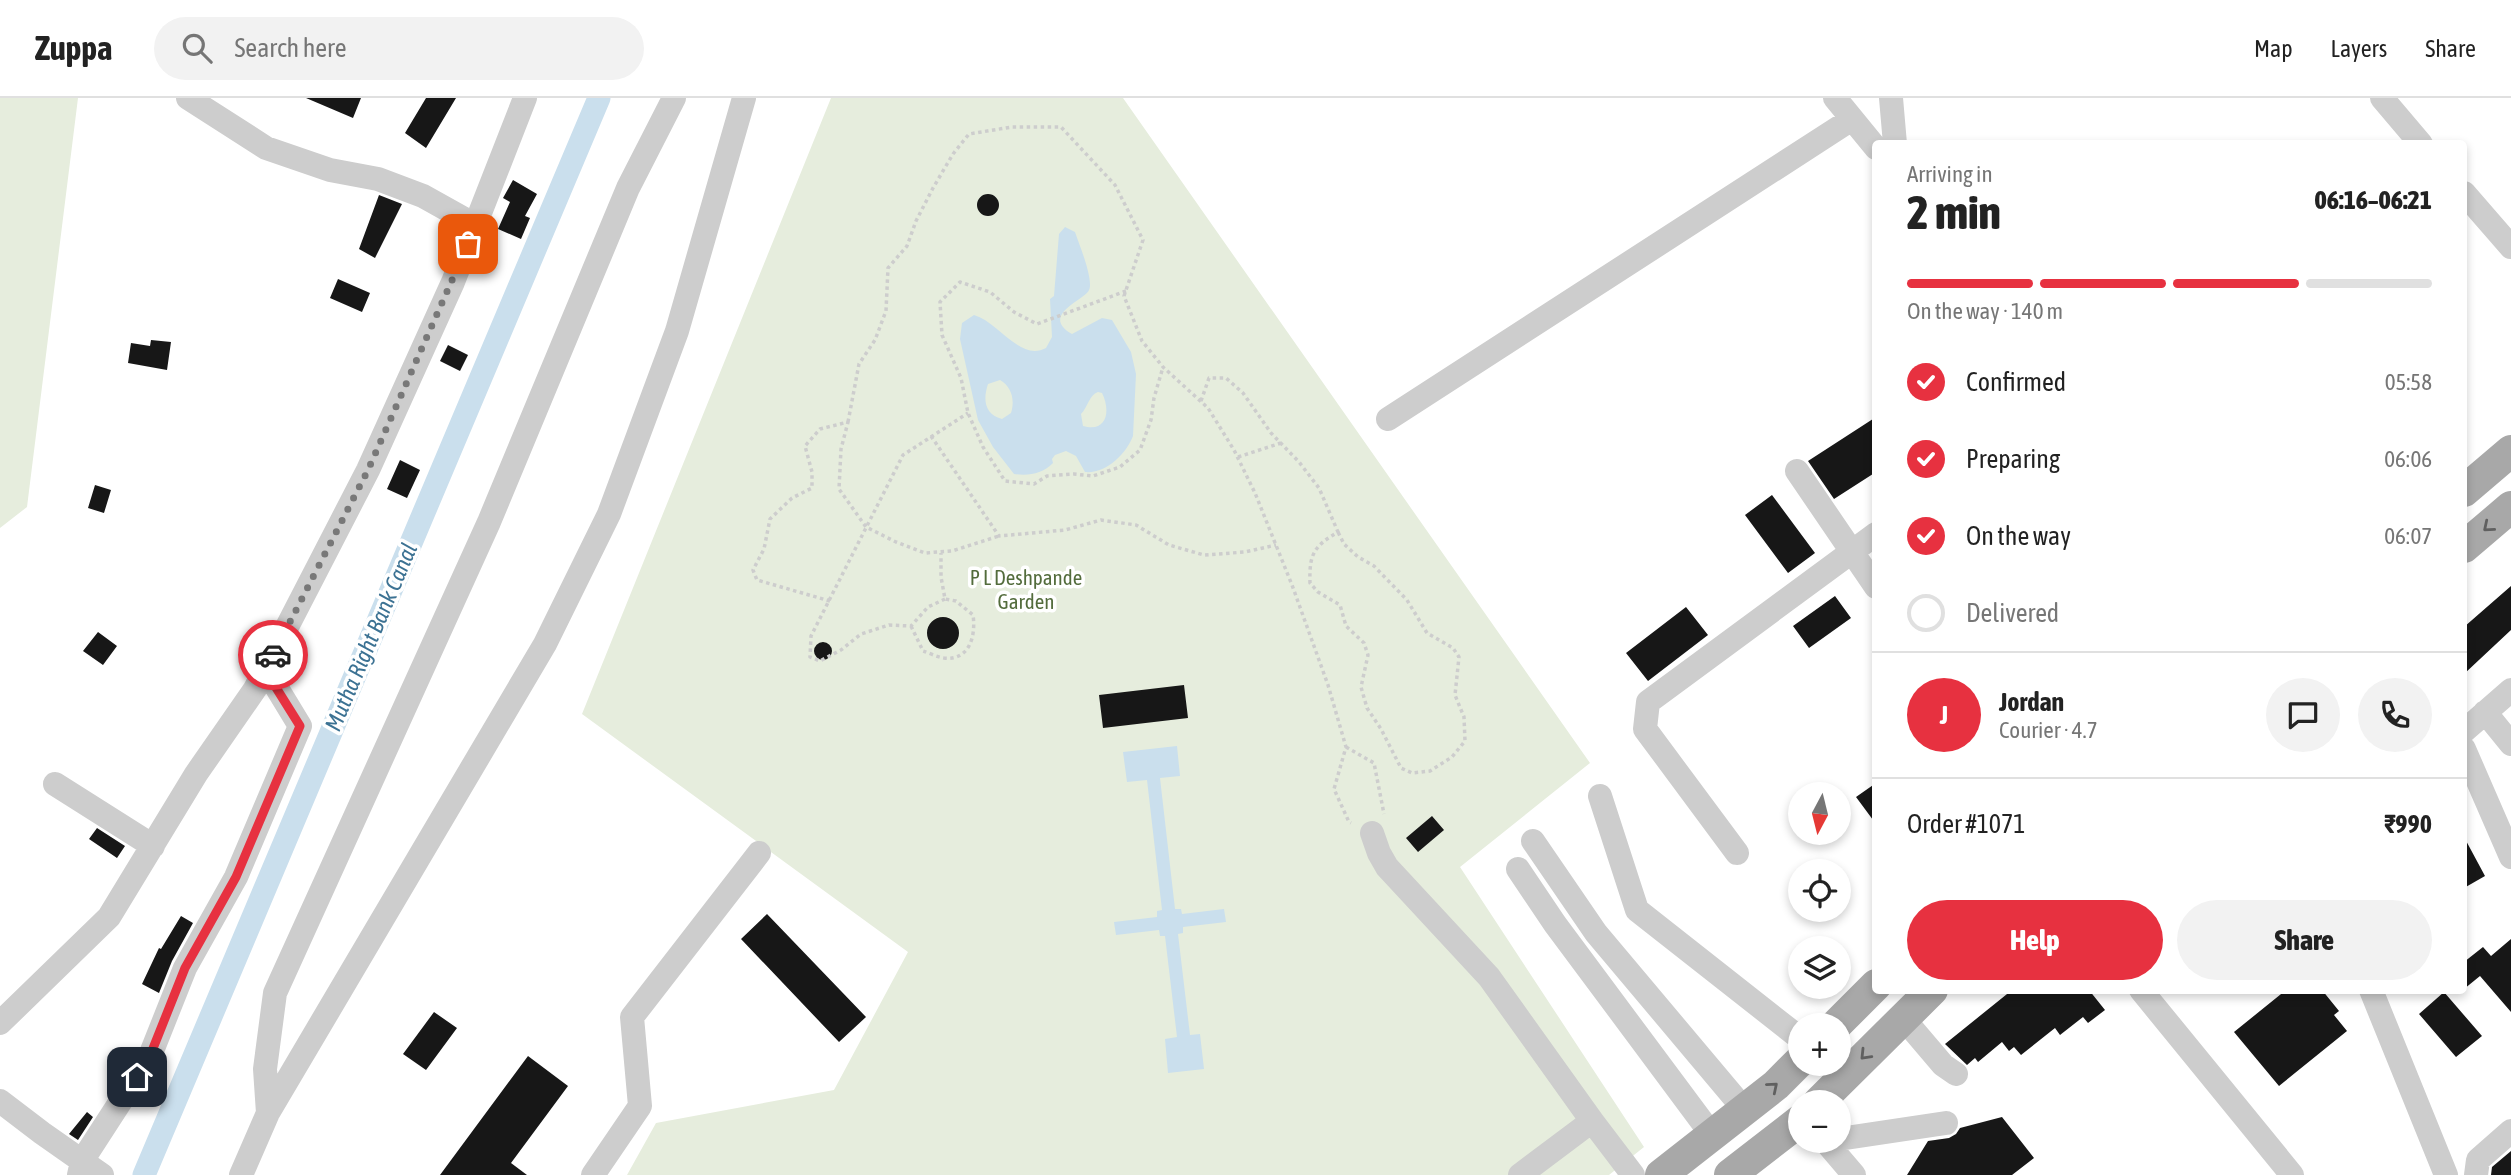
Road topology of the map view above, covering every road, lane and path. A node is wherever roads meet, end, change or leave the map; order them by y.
1 (188, 98) edge
2 (525, 98) edge
3 (674, 98) edge
4 (744, 98) edge
5 (1835, 98) edge
6 (1891, 98) edge
7 (2382, 98) edge
8 (221, 108) edge
9 (1852, 119) junction
10 (1895, 140) edge
11 (2418, 140) edge
12 (1872, 143) edge
13 (2467, 196) edge
14 (475, 225) junction
15 (2511, 247) edge
16 (1126, 291) junction
17 (1163, 367) junction
18 (1201, 401) junction
19 (968, 413) junction
20 (1388, 419) dead end
21 (848, 422) junction
22 (931, 436) junction
23 (1281, 443) junction
24 (2511, 452) edge
25 (1238, 457) junction
26 (1797, 471) dead end
27 (2467, 489) edge
28 (2511, 507) edge
29 (866, 527) junction
30 (1338, 533) junction
31 (999, 536) junction
32 (1872, 537) edge
33 (2467, 544) edge
34 (1276, 545) junction
35 (1852, 551) junction
36 (941, 552) junction
37 (1872, 581) edge
38 (945, 598) junction
39 (831, 601) junction
40 (911, 626) junction
41 (265, 670) junction
42 (2511, 690) edge
43 (2485, 712) junction
44 (2467, 728) edge
45 (2511, 744) edge
46 (1346, 747) junction
47 (2467, 756) edge
48 (55, 784) dead end
49 (1600, 796) dead end
50 (1372, 833) junction
51 (1533, 841) dead end
52 (153, 846) junction
53 (760, 853) dead end
54 (1737, 853) dead end
55 (2511, 857) edge
56 (1518, 869) dead end
57 (1872, 989) edge
58 (1928, 994) edge
59 (2144, 994) edge
60 (2373, 994) edge
61 (1848, 1013) edge
62 (1903, 1018) junction
63 (0, 1023) edge
64 (1788, 1029) edge
65 (1788, 1074) edge
66 (1956, 1074) dead end
67 (1831, 1090) edge
68 (0, 1101) edge
69 (1744, 1109) junction
70 (268, 1113) junction
71 (1592, 1121) junction
72 (1946, 1124) dead end
73 (1788, 1130) edge
74 (2511, 1131) edge
75 (1712, 1135) junction
76 (1851, 1137) edge
77 (1836, 1153) edge
78 (90, 1171) edge
79 (1734, 1174) edge
80 (241, 1175) edge
81 (593, 1175) edge
82 (1520, 1175) edge
83 (1633, 1175) edge
84 (1661, 1175) edge
85 (1854, 1175) edge
86 (2292, 1175) edge
87 (2446, 1175) edge
88 (2476, 1175) edge

1 - 8 street
2 - 14 street
3 - 70 street
4 - 70 street
5 - 9 street
6 - 10 street
7 - 11 street
8 - 14 street
9 - 12 street
9 - 20 street
13 - 15 street
14 - 41 street
16 - 17 path
16 - 19 path
16 - 21 path
17 - 18 path
17 - 19 path
18 - 23 path
18 - 25 path
19 - 22 path
21 - 29 path
21 - 39 path
22 - 29 path
22 - 31 path
23 - 25 path
23 - 30 path
24 - 27 main road
25 - 34 path
26 - 35 street
28 -> 33 main road
29 - 36 path
29 - 39 path
30 - 30 path
31 - 34 path
31 - 36 path
32 - 35 street
34 - 46 path
35 - 37 street
35 - 54 street
36 - 38 path
38 - 40 path
38 - 40 path
39 - 40 path
41 - 52 street
41 - 78 street
42 - 43 street
43 - 44 street
43 - 45 street
46 - 50 path
46 - 50 path
47 - 55 street
48 - 52 street
49 - 64 street
50 - 71 street
51 - 69 street
52 - 63 street
53 - 81 street
56 - 75 street
57 - 61 main road
58 - 62 main road
59 - 86 street
60 - 87 street
62 - 66 street
62 -> 67 main road
69 -> 65 main road
68 - 78 street
69 - 75 main road
70 - 80 street
71 - 82 street
71 - 83 street
72 - 76 street
73 - 79 main road
74 - 88 street
75 - 84 main road
77 - 85 street

